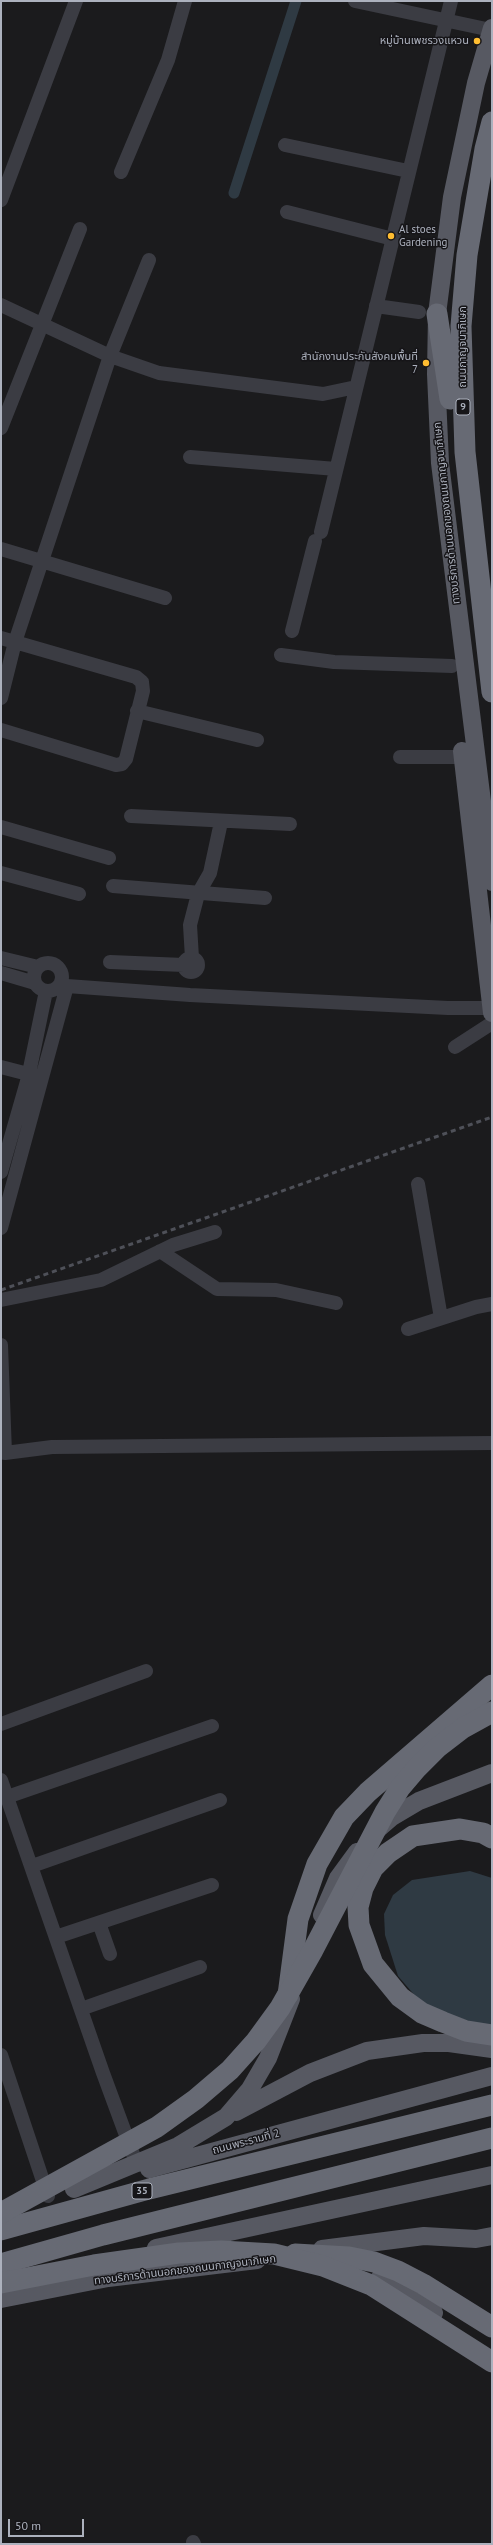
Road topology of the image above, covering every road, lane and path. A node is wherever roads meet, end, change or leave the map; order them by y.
1 (76, 1) edge
2 (185, 1) edge
3 (355, 1) edge
4 (451, 1) edge
5 (446, 19) junction
6 (492, 29) edge
7 (492, 122) edge
8 (285, 145) dead end
9 (408, 171) junction
10 (121, 172) dead end
11 (1, 200) edge
12 (287, 212) dead end
13 (80, 229) dead end
14 (393, 239) junction
15 (149, 260) dead end
16 (1, 305) edge
17 (376, 306) junction
18 (428, 313) junction
19 (41, 323) junction
20 (110, 356) junction
21 (356, 388) junction
22 (1, 428) edge
23 (190, 457) dead end
24 (336, 469) junction
25 (467, 469) junction
26 (1, 549) edge
27 (452, 560) junction
28 (43, 563) junction
29 (165, 598) dead end
30 (292, 631) dead end
31 (1, 638) edge
32 (15, 642) junction
33 (281, 656) dead end
34 (452, 666) junction
35 (492, 692) edge
36 (1, 698) edge
37 (137, 711) junction
38 (1, 730) edge
39 (257, 740) dead end
40 (469, 756) junction
41 (400, 757) dead end
42 (131, 816) dead end
43 (221, 822) junction
44 (290, 824) dead end
45 (1, 827) edge
46 (109, 858) dead end
47 (1, 873) edge
48 (492, 882) edge
49 (113, 886) dead end
50 (79, 894) dead end
51 (198, 894) junction
52 (265, 898) dead end
53 (1, 958) edge
54 (110, 962) dead end
55 (189, 965) junction
56 (38, 967) junction
57 (1, 973) edge
58 (64, 984) junction
59 (41, 987) junction
60 (190, 995) junction
61 (492, 1008) edge
62 (492, 1013) edge
63 (492, 1023) edge
64 (455, 1047) dead end
65 (1, 1067) edge
66 (28, 1074) junction
67 (6, 1136) edge
68 (1, 1172) edge
69 (418, 1184) dead end
70 (1, 1228) edge
71 (215, 1232) dead end
72 (160, 1251) junction
73 (1, 1300) edge
74 (336, 1303) dead end
75 (492, 1304) edge
76 (441, 1318) junction
77 (408, 1329) dead end
78 (1, 1345) edge
79 (492, 1443) edge
80 (3, 1453) edge
81 (146, 1671) dead end
82 (492, 1685) edge
83 (492, 1712) edge
84 (1, 1724) edge
85 (212, 1726) dead end
86 (492, 1772) edge
87 (1, 1780) edge
88 (7, 1797) junction
89 (220, 1800) dead end
90 (492, 1838) edge
91 (32, 1866) junction
92 (212, 1885) dead end
93 (98, 1923) junction
94 (56, 1937) junction
95 (110, 1954) dead end
96 (200, 1967) dead end
97 (80, 2009) junction
98 (285, 2017) junction
99 (492, 2035) edge
100 (492, 2049) edge
101 (1, 2055) edge
102 (492, 2076) edge
103 (492, 2104) edge
104 (226, 2117) junction
105 (492, 2138) edge
106 (137, 2164) junction
107 (492, 2175) edge
108 (74, 2189) junction
109 (48, 2196) junction
110 (1, 2209) edge
111 (1, 2213) edge
112 (1, 2230) edge
113 (492, 2236) edge
114 (274, 2253) junction
115 (1, 2264) edge
116 (183, 2268) junction
117 (1, 2283) edge
118 (1, 2291) edge
119 (1, 2299) edge
120 (492, 2328) edge
121 (492, 2350) edge
122 (492, 2362) edge

1 - 11 street
2 - 10 street
3 - 5 street
4 - 5 street
5 - 6 street
5 - 9 street
6 - 18 main road, ทางบริการด้านนอกของถนนกาญจนาภิเษก
7 - 25 highway, ถนนกาญจนาภิเษก / 9
8 - 9 street
9 - 14 street
12 - 14 street
13 - 19 street
14 - 17 street
15 - 20 street
16 - 19 street
17 - 18 street
17 - 21 street
18 - 25 highway
18 - 27 main road, ทางบริการด้านนอกของถนนกาญจนาภิเษก
19 - 20 street
19 - 22 street
20 - 21 street
20 - 28 street
21 - 24 street
23 - 24 street
24 - 30 street
25 - 35 highway, ถนนกาญจนาภิเษก / 9
26 - 28 street
27 - 34 main road
27 - 40 main road, ทางบริการด้านนอกของถนนกาญจนาภิเษก
28 - 29 street
28 - 32 street
31 - 32 street
32 - 36 street
32 - 37 street
33 - 34 street
34 - 40 main road
37 - 38 street
37 - 39 street
40 - 41 street
40 - 48 main road, ทางบริการด้านนอกของถนนกาญจนาภิเษก
40 - 61 main road
42 - 43 street
43 - 44 street
43 - 51 street
45 - 46 street
47 - 50 street
49 - 51 street
51 - 52 street
51 - 55 street
53 - 56 street
54 - 55 street
55 - 60 street
56 - 58 street
56 - 59 street
57 - 59 street
58 - 59 street
58 - 60 street
58 - 70 street
59 - 66 street
60 - 61 street
61 - 62 main road
63 - 64 street
65 - 66 street
66 - 67 street
67 - 68 street
69 - 76 street
71 - 72 street
72 - 73 street
72 - 74 street
75 - 76 street
76 - 77 street
78 - 80 street
79 - 80 street
81 - 84 street
82 - 98 highway
83 - 111 highway, bridge
85 - 88 street
86 - 98 main road
87 - 88 street
88 - 91 street
89 - 91 street
90 - 99 highway
91 - 94 street
92 - 93 street
93 - 94 street
93 - 95 street
94 - 97 street
96 - 97 street
97 - 106 street
98 - 104 main road
100 - 104 main road
101 - 109 street
102 - 108 main road, ถนนพระรามที่ 2 / 35
103 - 112 highway, ถนนพระรามที่ 2 / 35
104 - 106 main road
105 - 115 highway
106 - 108 main road
107 - 118 main road
108 - 109 main road, ถนนพระรามที่ 2 / 35
109 - 110 main road, ถนนพระรามที่ 2 / 35
113 - 114 main road
114 - 116 main road
114 - 120 highway
116 - 119 main road, ทางบริการด้านนอกของถนนกาญจนาภิเษก
116 - 121 main road, ทางบริการด้านนอกของถนนกาญจนาภิเษก
117 - 122 highway, bridge

